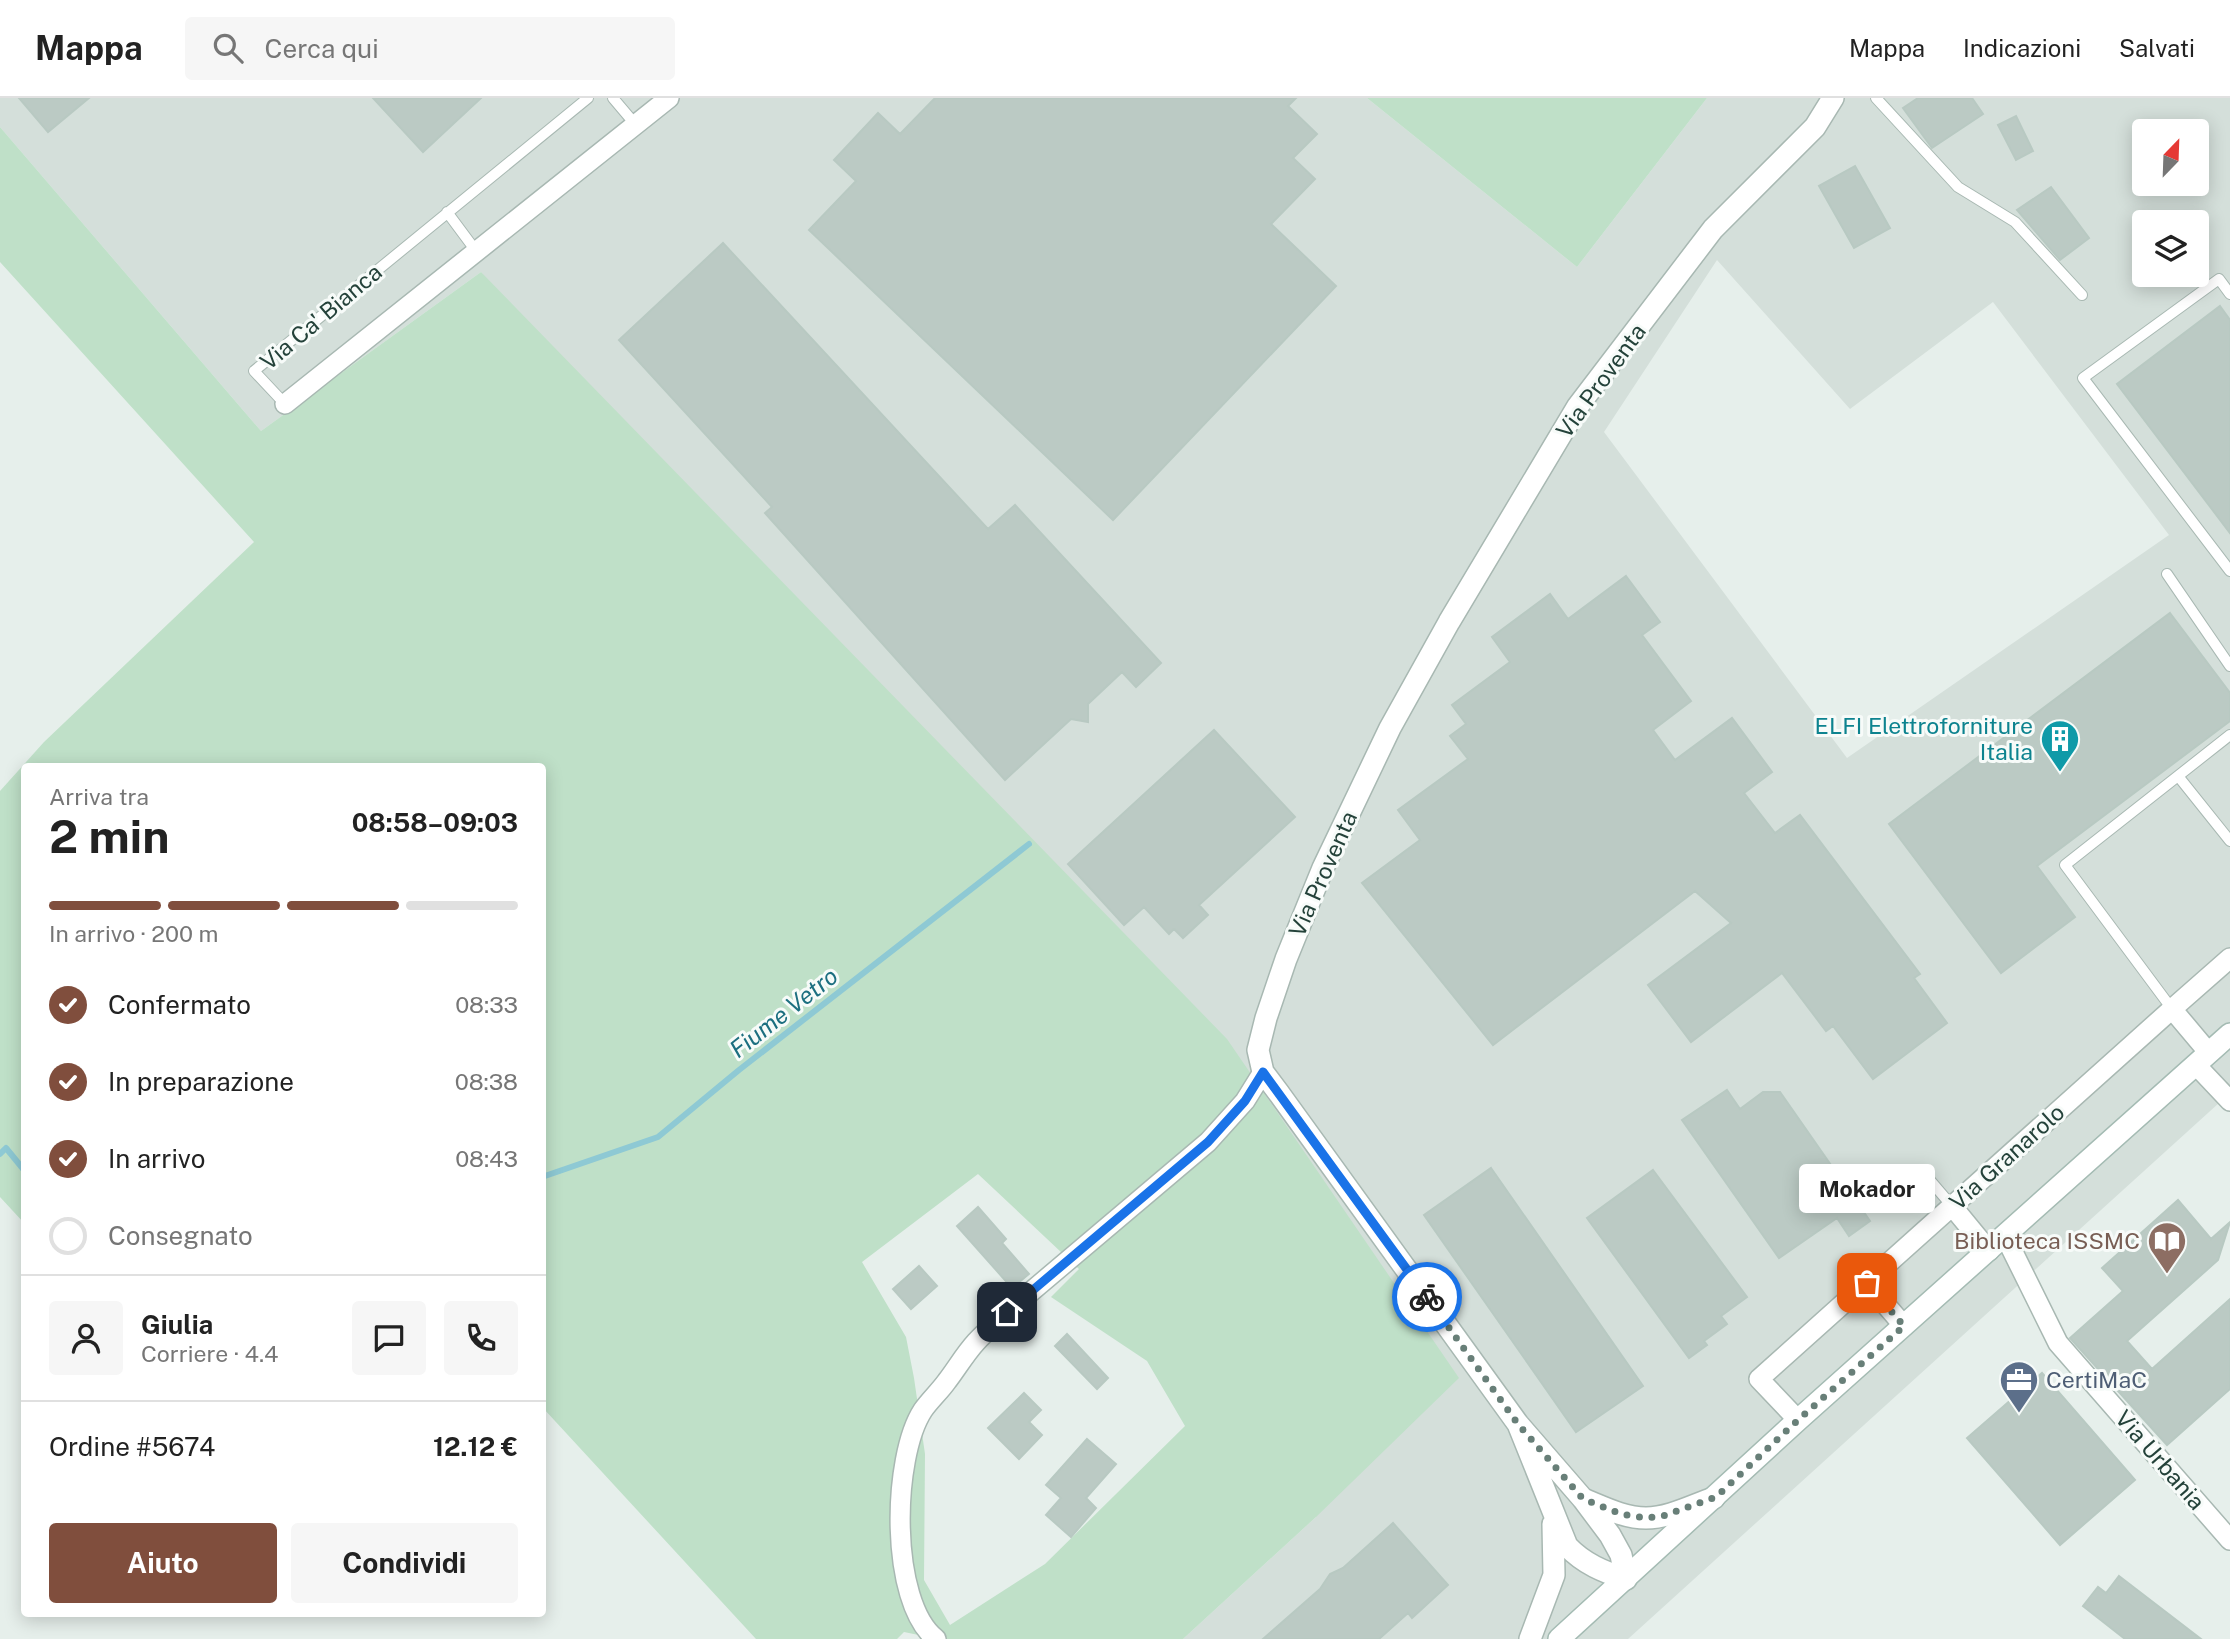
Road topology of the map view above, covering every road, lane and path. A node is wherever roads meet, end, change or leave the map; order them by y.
1 (589, 98) edge
2 (613, 98) edge
3 (669, 98) edge
4 (1833, 98) edge
5 (1877, 98) edge
6 (635, 124) junction
7 (447, 212) junction
8 (476, 251) junction
9 (2230, 294) edge
10 (2082, 295) dead end
11 (285, 404) joint
12 (2230, 571) edge
13 (2167, 574) dead end
14 (2230, 666) edge
15 (2230, 735) edge
16 (2178, 776) junction
17 (2230, 841) edge
18 (2230, 958) edge
19 (2172, 1009) junction
20 (2230, 1034) edge
21 (2203, 1059) junction
22 (1263, 1072) junction
23 (2230, 1101) edge
24 (1927, 1178) dead end
25 (1952, 1206) junction
26 (1997, 1243) junction
27 (1867, 1283) junction
28 (1904, 1326) junction
29 (1798, 1420) junction
30 (1518, 1424) junction
31 (1716, 1497) junction
32 (1583, 1499) junction
33 (1553, 1511) junction
34 (2230, 1540) edge
35 (1626, 1579) junction
36 (936, 1639) edge
37 (1530, 1639) edge
38 (1559, 1639) edge

1 - 7 lane, Via Ca' Bianca
2 - 6 lane
3 - 6 street, Via Ca' Bianca
4 - 22 street, Via Proventa
5 - 10 lane
6 - 8 street, Via Ca' Bianca
7 - 8 lane
7 - 11 lane, Via Ca' Bianca
8 - 11 street, Via Ca' Bianca
9 - 12 lane
13 - 14 lane
15 - 16 lane
16 - 17 lane
16 - 19 lane
18 - 19 street, Via Granarolo
19 - 21 street
19 - 25 street, Via Granarolo
20 - 21 street
21 - 23 street
21 - 26 street
22 - 30 street
22 - 36 street
24 - 25 lane
25 - 26 street, Via Urbania
25 - 27 street, Via Granarolo
26 - 28 street
26 - 34 street, Via Urbania
27 - 28 street
27 - 29 street, Via Granarolo
28 - 29 street
29 - 31 street
30 - 32 street
30 - 33 street
31 - 32 street
31 - 35 street
32 - 35 street
33 - 35 street
33 - 37 street
35 - 38 street

